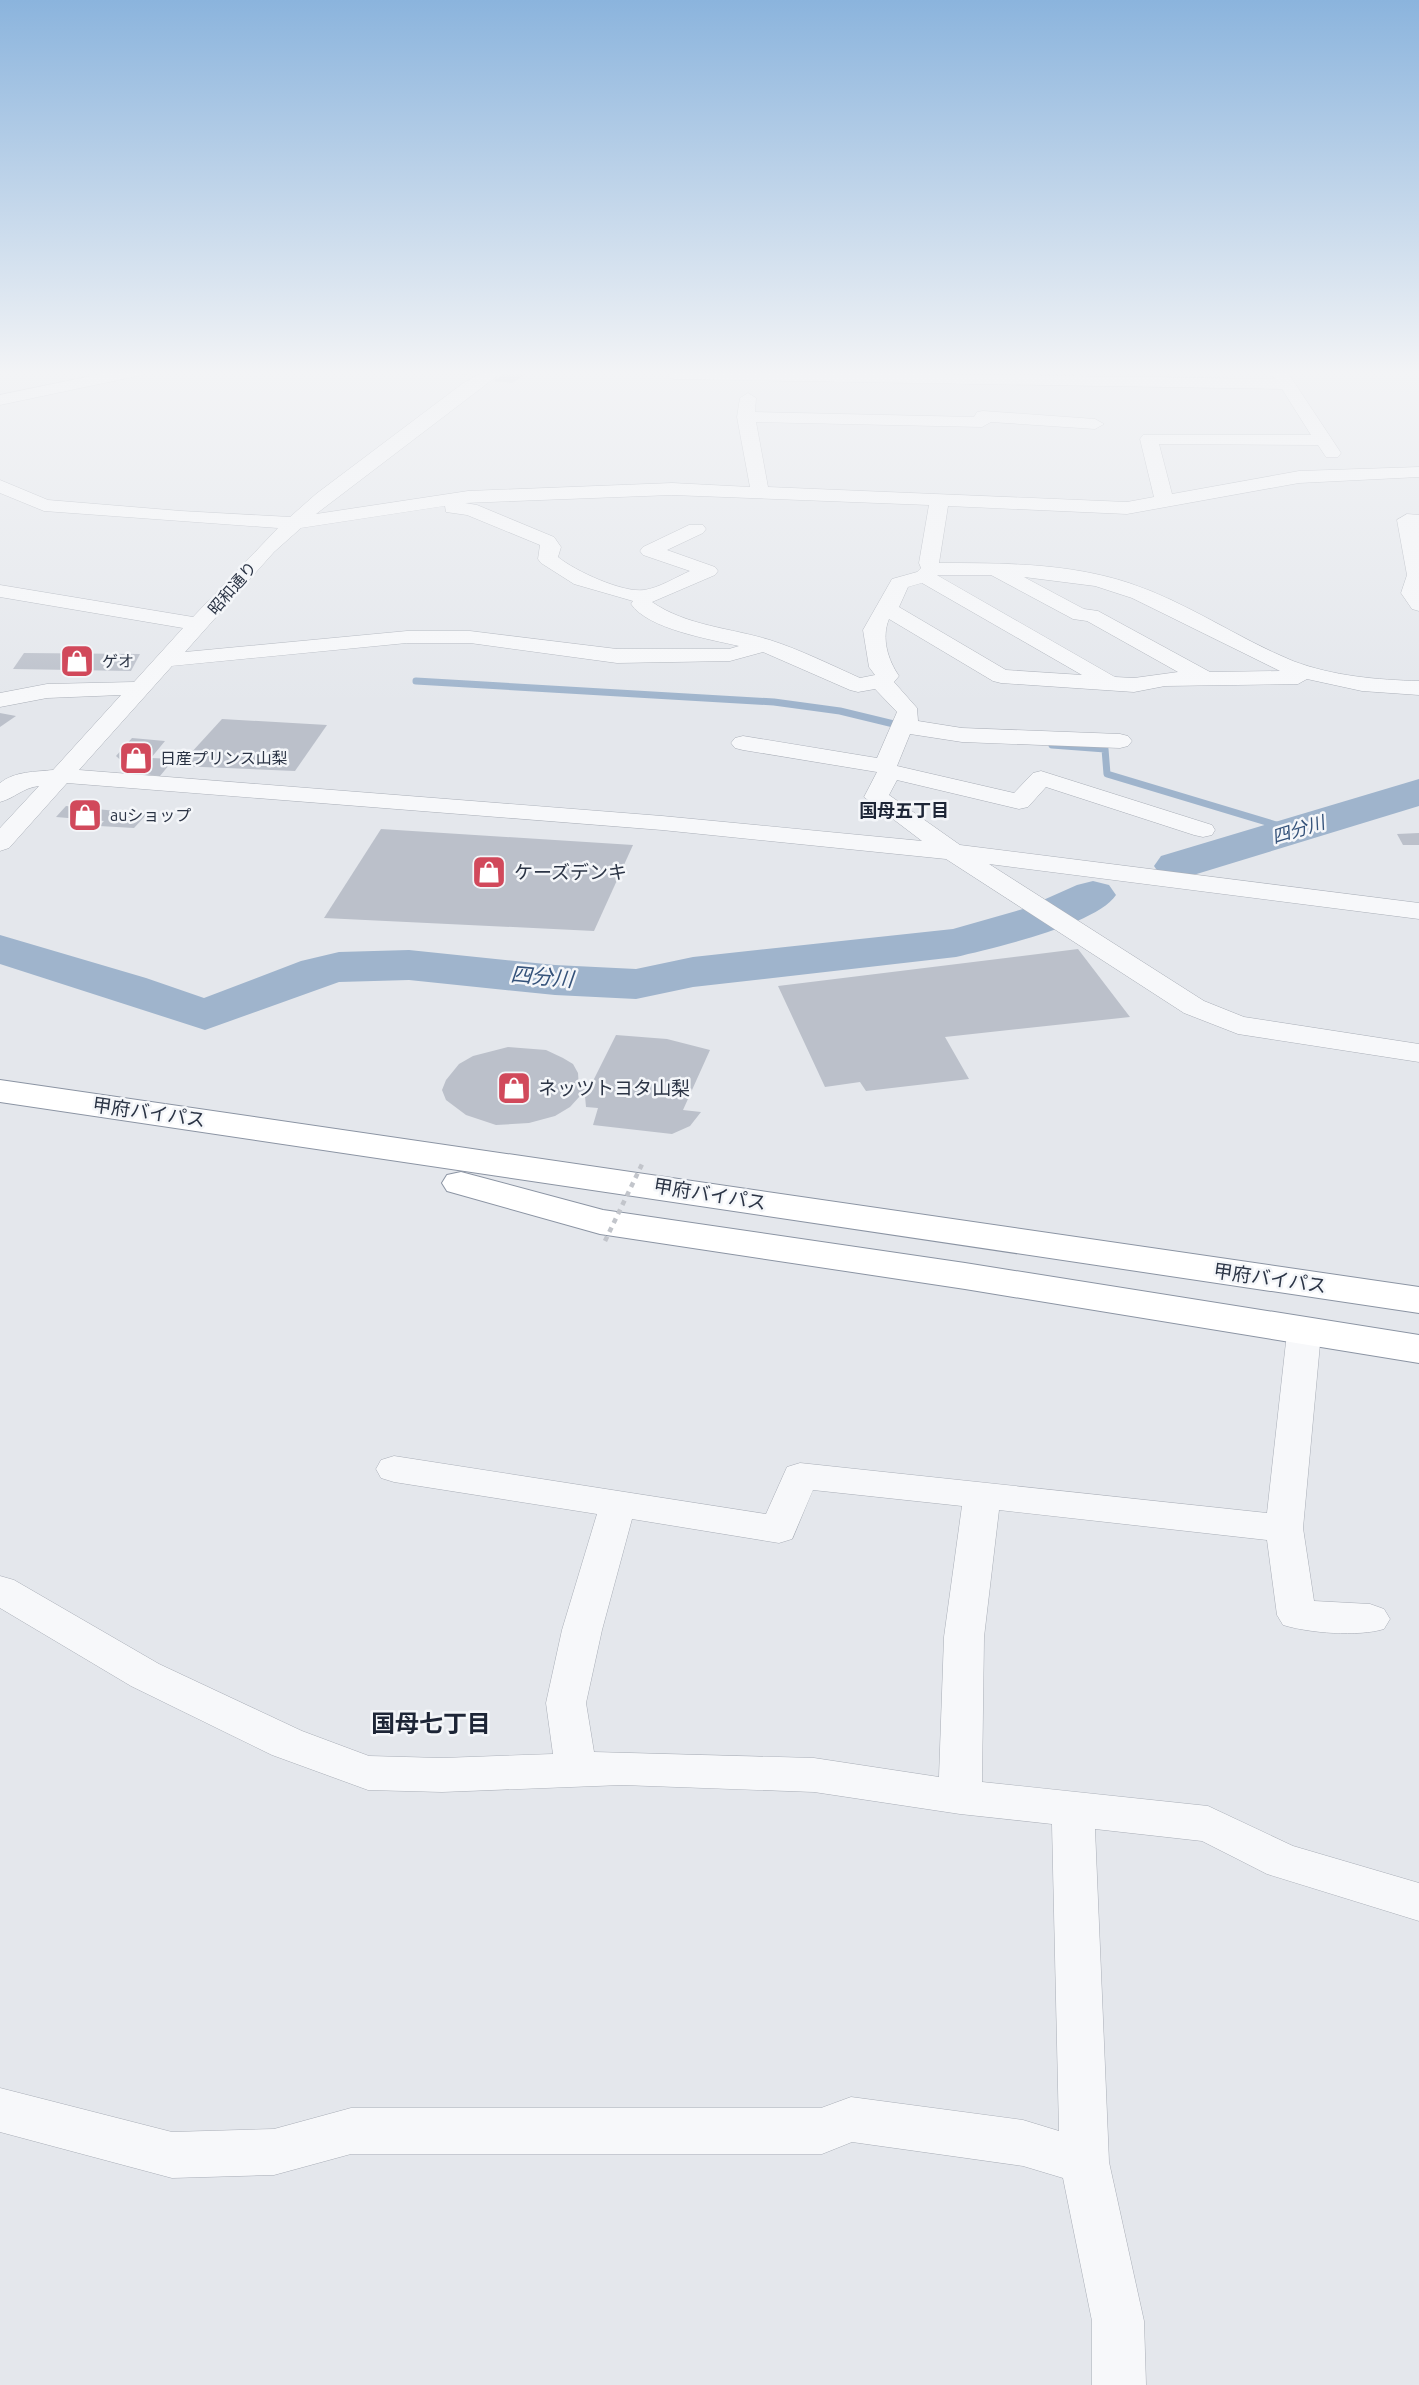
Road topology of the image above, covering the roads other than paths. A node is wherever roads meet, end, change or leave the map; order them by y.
1 (347, 481) edge
2 (758, 481) edge
3 (1160, 481) edge
4 (1275, 481) edge
5 (0, 486) edge
6 (760, 493) junction
7 (939, 501) junction
8 (1166, 503) junction
9 (413, 504) junction
10 (1419, 521) edge
11 (296, 523) junction
12 (696, 529) dead end
13 (994, 569) junction
14 (928, 572) junction
15 (0, 592) edge
16 (645, 597) junction
17 (1151, 599) junction
18 (1419, 605) edge
19 (888, 609) junction
20 (1091, 615) junction
21 (200, 625) junction
22 (764, 645) junction
23 (169, 660) junction
24 (1203, 677) junction
25 (1327, 677) junction
26 (881, 681) junction
27 (1113, 684) junction
28 (142, 688) junction
29 (1419, 688) edge
30 (0, 700) edge
31 (905, 722) junction
32 (1120, 741) dead end
33 (743, 743) dead end
34 (887, 768) junction
35 (63, 776) junction
36 (0, 795) edge
37 (1203, 830) dead end
38 (0, 843) edge
39 (953, 852) junction
40 (1419, 912) edge
41 (1419, 1053) edge
42 (0, 1091) edge
43 (0, 1116) edge
44 (468, 1170) junction
45 (914, 1238) junction
46 (1419, 1278) edge
47 (1419, 1300) edge
48 (1419, 1325) edge
49 (1304, 1333) junction
50 (1419, 1349) edge
51 (394, 1469) dead end
52 (982, 1496) junction
53 (618, 1504) junction
54 (1284, 1528) junction
55 (0, 1590) edge
56 (1370, 1619) dead end
57 (576, 1770) junction
58 (960, 1797) junction
59 (1073, 1809) junction
60 (1419, 1902) edge
61 (0, 2110) edge
62 (1084, 2162) junction
63 (1119, 2385) edge

1 - 11 street, 昭和通り
2 - 6 street
3 - 8 street
4 - 8 street
5 - 11 street
6 - 7 street
6 - 9 street
7 - 8 street
7 - 14 street
9 - 11 street
9 - 16 street
10 - 18 street
11 - 21 street, 昭和通り
12 - 16 street
13 - 14 street
13 - 17 street
13 - 20 street
14 - 19 street
14 - 27 street
15 - 21 street
16 - 22 street
17 - 20 street
17 - 25 street
19 - 26 street
19 - 27 street
20 - 24 street
21 - 23 street, 昭和通り
22 - 23 street
22 - 26 street
23 - 28 street, 昭和通り
24 - 25 street
24 - 27 street
25 - 29 street
26 - 31 street
28 - 30 street
28 - 35 street, 昭和通り
31 - 32 street
31 - 34 street
33 - 34 street
34 - 37 street
34 - 39 street
35 - 36 street
35 - 38 street, 昭和通り
35 - 39 street
39 - 40 street
39 - 41 street
42 - 44 highway, 甲府バイパス
43 - 44 highway, 甲府バイパス
44 - 45 highway, 甲府バイパス
44 - 46 highway
44 - 49 highway
45 - 47 highway, 甲府バイパス
45 - 48 highway, 甲府バイパス
49 - 50 highway
49 - 54 street
51 - 53 street
52 - 53 street
52 - 54 street
52 - 58 street
53 - 57 street
54 - 56 street
55 - 57 street
57 - 58 street
58 - 59 street
59 - 60 street
59 - 62 street
61 - 62 street
62 - 63 street

